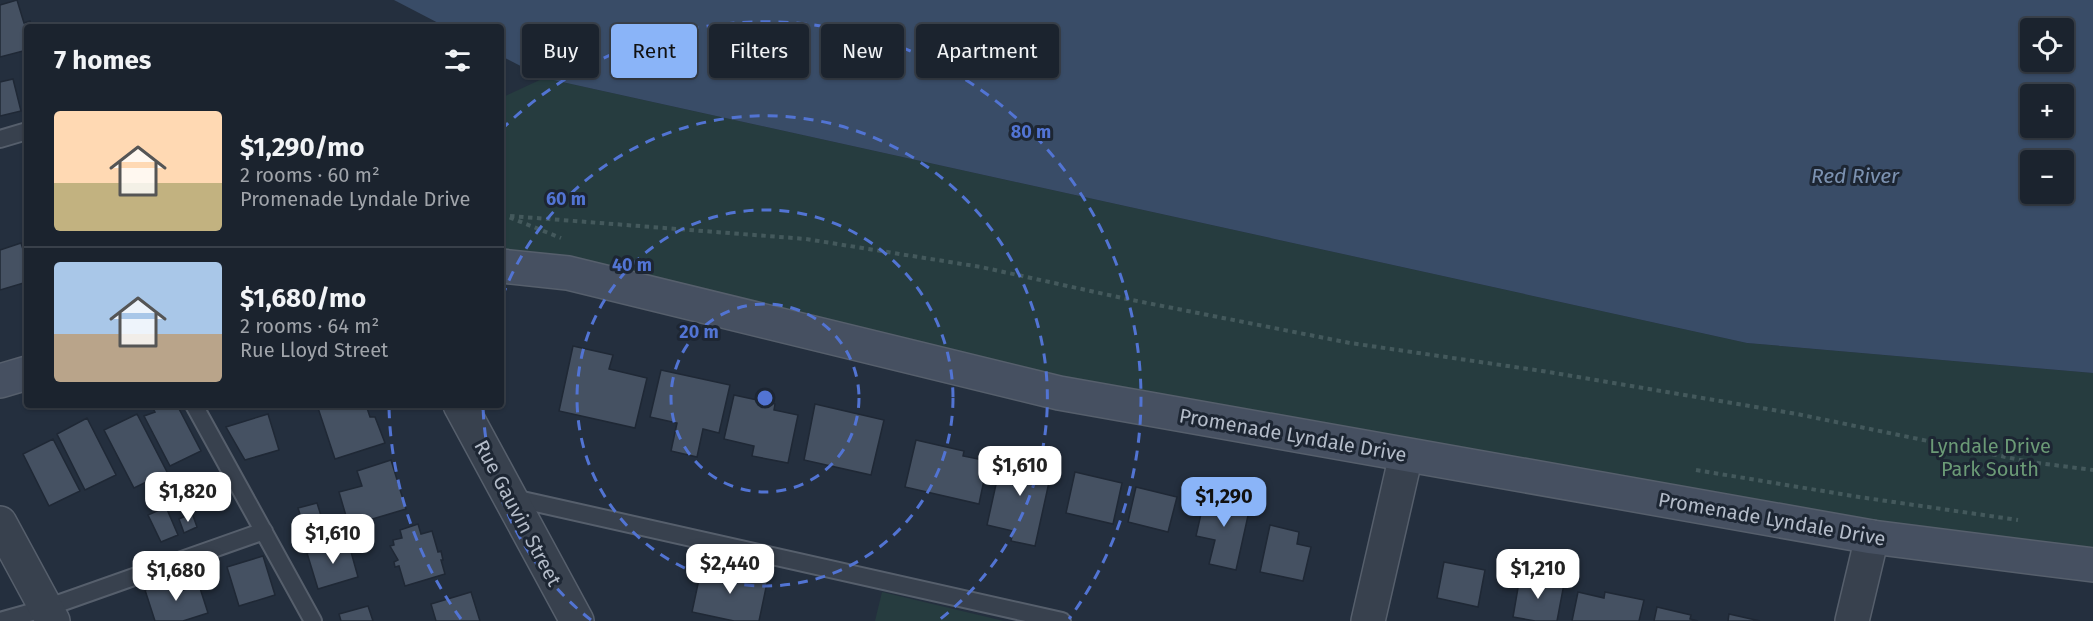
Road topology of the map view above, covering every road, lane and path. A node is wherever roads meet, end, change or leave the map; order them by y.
1 (24, 132) edge
2 (0, 139) edge
3 (504, 216) edge
4 (569, 240) dead end
5 (504, 266) edge
6 (24, 374) edge
7 (0, 381) edge
8 (196, 408) edge
9 (462, 408) edge
10 (1406, 455) junction
11 (1694, 470) dead end
12 (2093, 470) edge
13 (509, 497) junction
14 (2022, 520) dead end
15 (0, 523) edge
16 (264, 531) junction
17 (1872, 537) junction
18 (2093, 566) edge
19 (49, 614) edge
20 (0, 621) edge
21 (313, 621) edge
22 (577, 621) edge
23 (1062, 621) edge
24 (1368, 621) edge
25 (1852, 621) edge

1 - 2 lane
3 - 4 path
3 - 12 path
5 - 10 street, Promenade Lyndale Drive
6 - 7 street
8 - 16 lane
9 - 13 street, Rue Gauvin Street
10 - 17 street, Promenade Lyndale Drive
10 - 24 street
11 - 14 path
13 - 22 street, Rue Gauvin Street
13 - 23 lane
15 - 19 street
16 - 19 lane
16 - 21 lane
17 - 18 street, Promenade Lyndale Drive
17 - 25 street
19 - 20 lane

